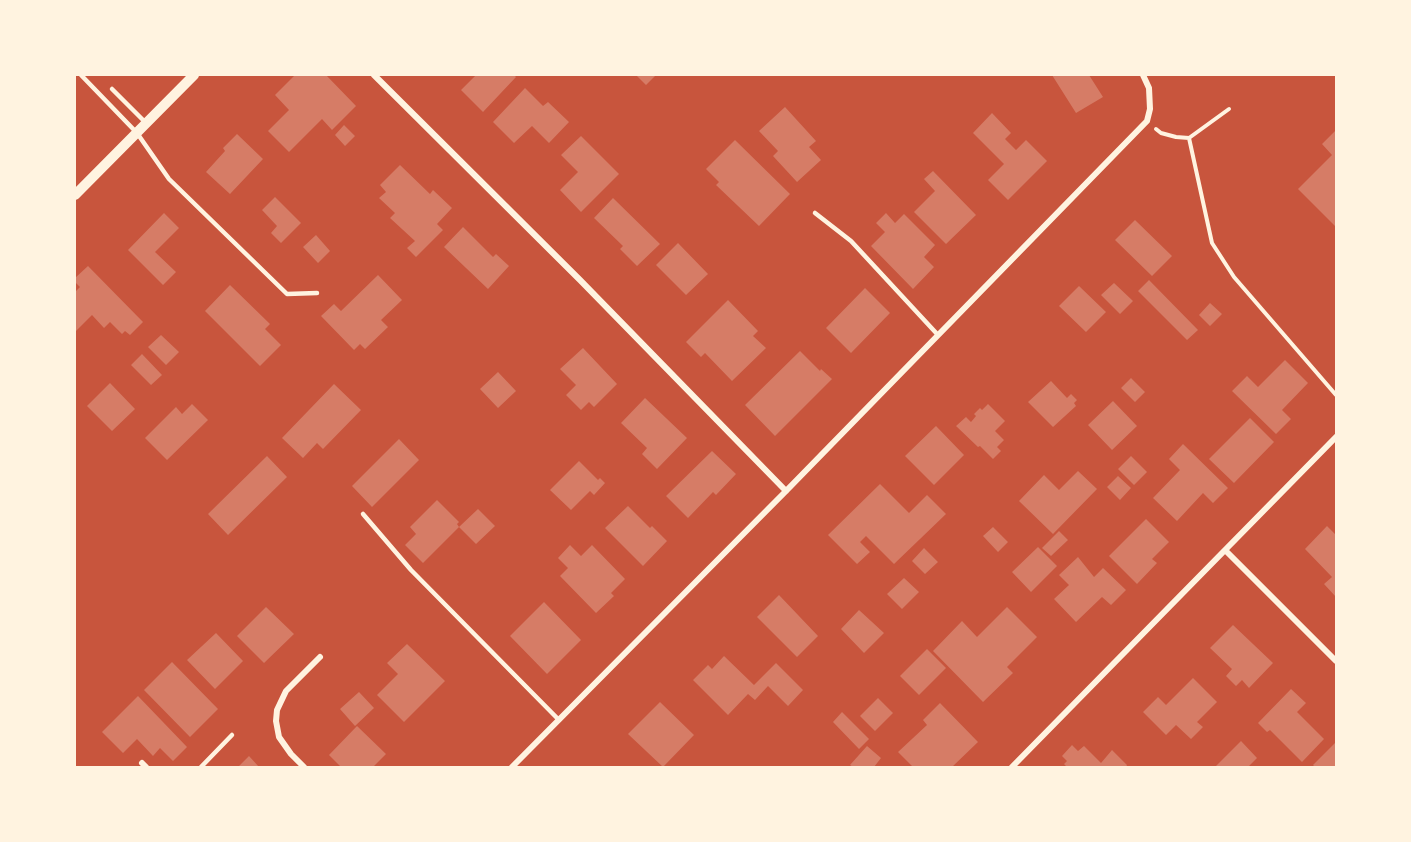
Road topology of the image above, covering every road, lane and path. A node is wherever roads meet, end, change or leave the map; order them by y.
1 (81, 75) edge
2 (194, 75) edge
3 (374, 75) edge
4 (1143, 75) edge
5 (112, 89) dead end
6 (1229, 109) dead end
7 (1147, 121) junction
8 (146, 123) junction
9 (136, 133) junction
10 (1189, 138) junction
11 (75, 195) edge
12 (815, 213) dead end
13 (316, 293) dead end
14 (938, 335) junction
15 (1336, 395) edge
16 (1336, 437) edge
17 (786, 490) junction
18 (363, 514) dead end
19 (1225, 550) junction
20 (320, 657) dead end
21 (1336, 660) edge
22 (559, 720) junction
23 (232, 735) dead end
24 (201, 767) edge
25 (304, 767) edge
26 (512, 767) edge
27 (1012, 767) edge

1 - 9 lane
2 - 8 street
3 - 17 street
4 - 7 street
5 - 8 lane
6 - 10 path
7 - 10 path
7 - 14 street
8 - 9 street
9 - 11 street
9 - 13 lane
10 - 15 path
12 - 14 lane
14 - 17 street
16 - 19 street
17 - 22 street
18 - 22 lane
19 - 21 street
19 - 27 street
20 - 25 street
22 - 26 street
23 - 24 lane

